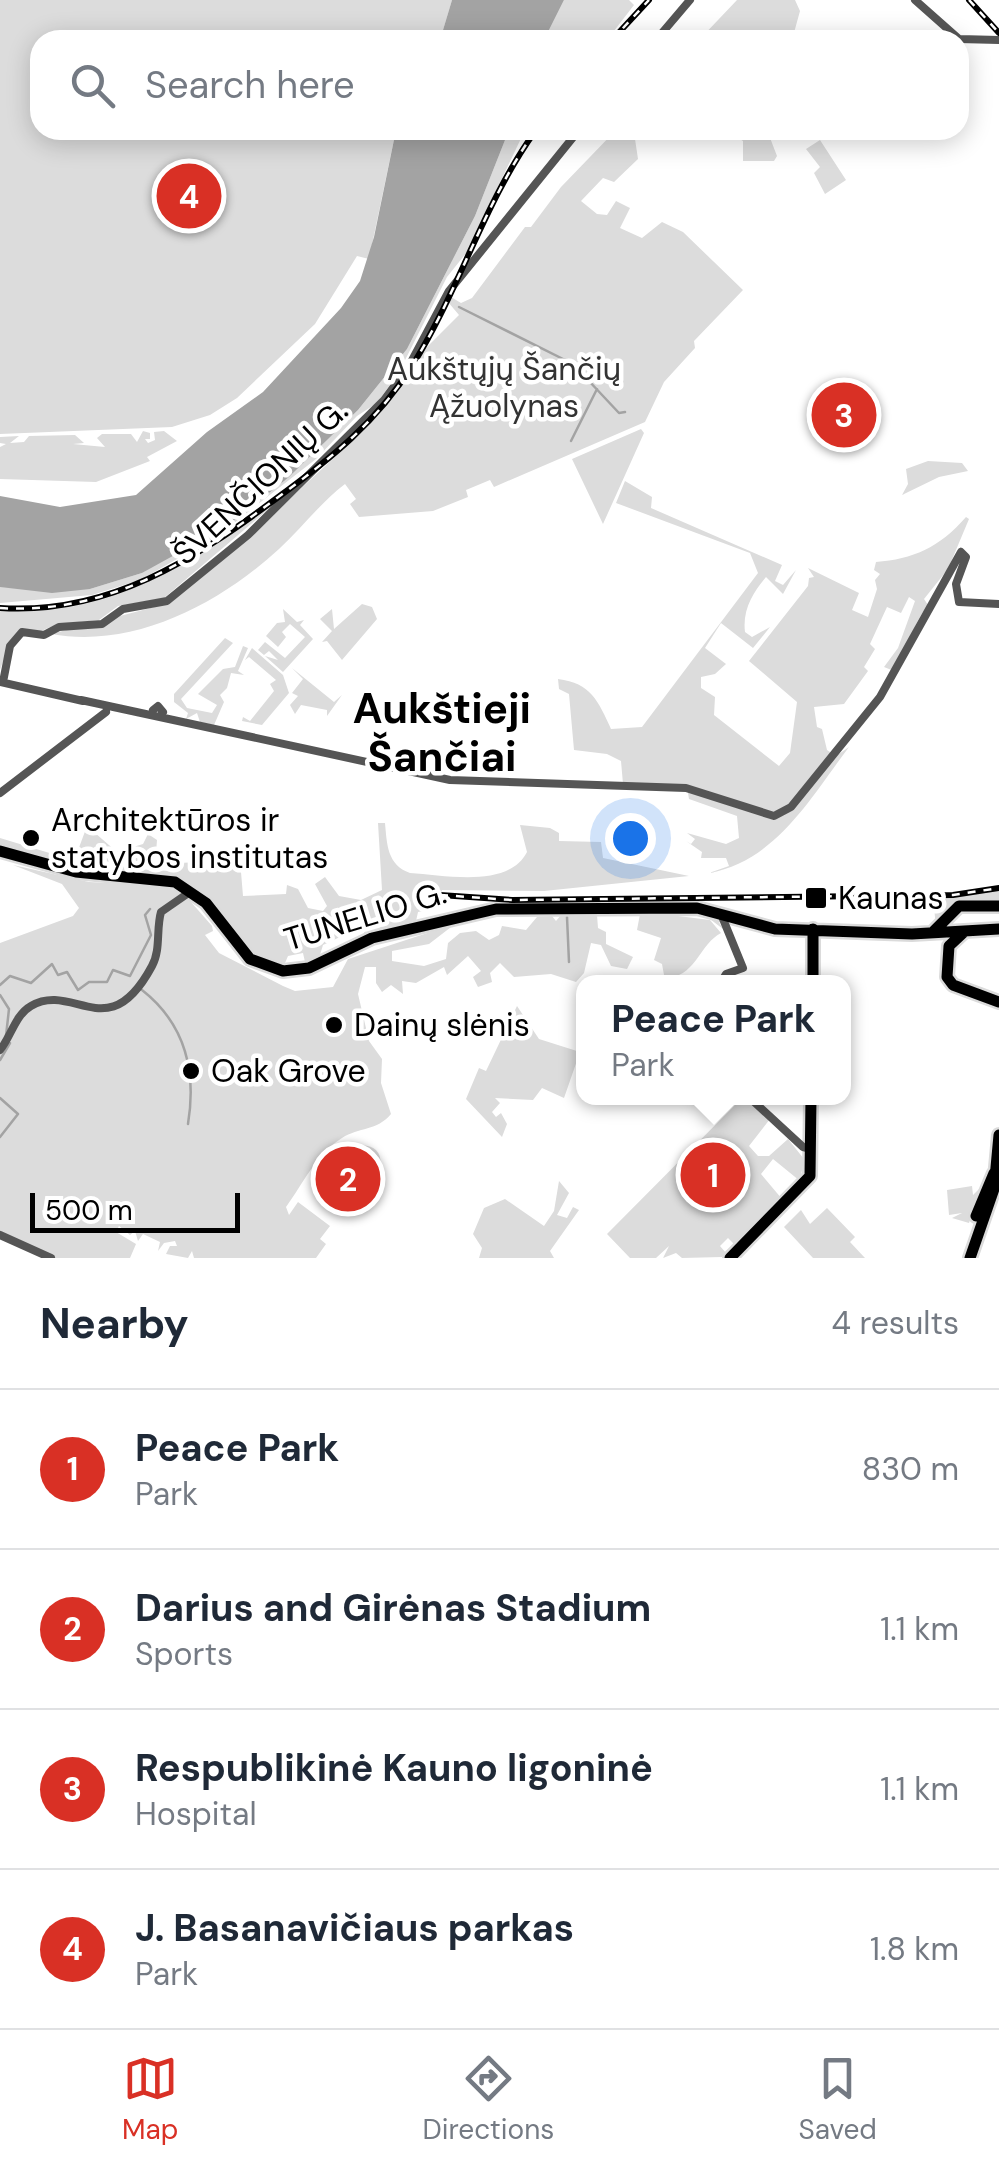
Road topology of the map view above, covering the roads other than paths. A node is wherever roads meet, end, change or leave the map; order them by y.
1 (690, 0) edge
2 (915, 0) edge
3 (664, 30) edge
4 (950, 30) edge
5 (969, 38) edge
6 (999, 40) edge
7 (572, 140) edge
8 (999, 604) edge
9 (1, 682) edge
10 (110, 710) junction
11 (0, 793) edge
12 (0, 853) edge
13 (184, 896) junction
14 (999, 909) edge
15 (726, 922) junction
16 (999, 929) edge
17 (982, 931) junction
18 (808, 932) junction
19 (964, 932) junction
20 (930, 933) junction
21 (946, 960) junction
22 (725, 975) edge
23 (811, 975) edge
24 (999, 1002) edge
25 (0, 1050) edge
26 (760, 1105) edge
27 (810, 1105) edge
28 (999, 1135) edge
29 (807, 1146) junction
30 (994, 1173) junction
31 (0, 1235) edge
32 (51, 1258) edge
33 (730, 1258) edge
34 (962, 1258) edge
35 (970, 1258) edge

1 - 3 street
2 - 4 street
5 - 6 street
7 - 9 street, ŠVENČIONIŲ G.
8 - 10 street
9 - 10 street
10 - 11 street
12 - 13 main road
13 - 15 main road, TUNELIO G.
13 - 25 street
14 - 17 main road
14 - 20 main road
15 - 18 main road, TUNELIO G.
15 - 22 street
16 - 17 main road, TUNELIO G.
17 - 19 main road, TUNELIO G.
18 - 20 main road, TUNELIO G.
18 - 23 main road
19 - 20 main road, TUNELIO G.
19 - 21 main road
20 - 21 main road
21 - 24 main road
26 - 29 street
27 - 29 main road
28 - 30 main road
29 - 33 main road
30 - 34 main road
30 - 35 main road
31 - 32 street

